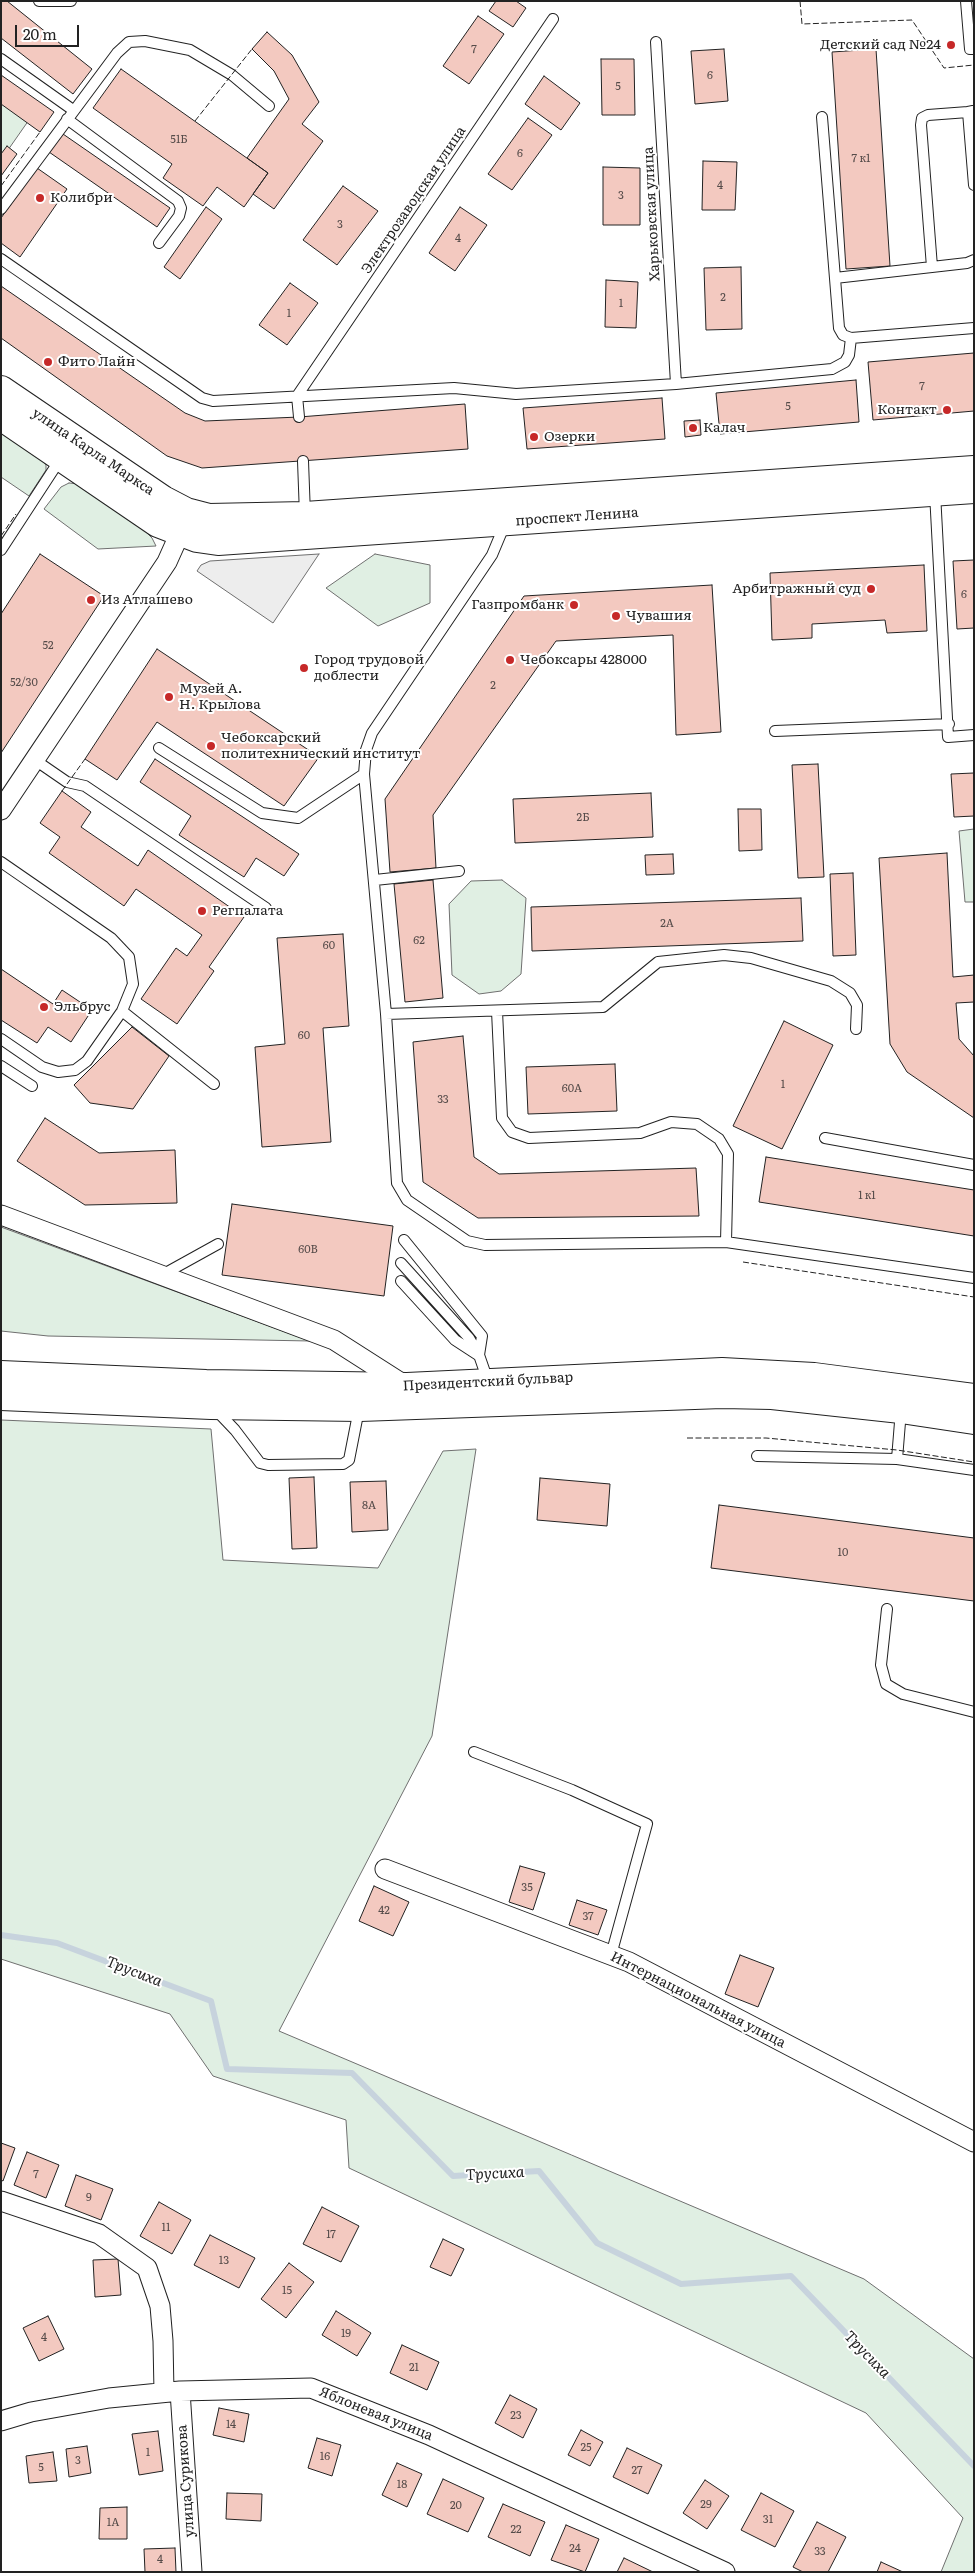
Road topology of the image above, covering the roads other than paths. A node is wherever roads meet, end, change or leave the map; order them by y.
1 (39, 1) edge
2 (71, 1) edge
3 (966, 1) edge
4 (553, 19) dead end
5 (656, 42) dead end
6 (974, 49) edge
7 (1, 59) edge
8 (269, 106) dead end
9 (74, 110) junction
10 (971, 112) edge
11 (822, 117) dead end
12 (67, 119) junction
13 (974, 186) edge
14 (1, 210) edge
15 (159, 243) dead end
16 (1, 259) edge
17 (974, 260) edge
18 (932, 267) junction
19 (835, 278) junction
20 (974, 328) edge
21 (851, 338) junction
22 (676, 384) junction
23 (1, 390) edge
24 (297, 396) junction
25 (1, 416) edge
26 (299, 417) dead end
27 (62, 458) junction
28 (302, 461) dead end
29 (974, 470) edge
30 (934, 482) junction
31 (974, 490) edge
32 (506, 512) junction
33 (305, 516) junction
34 (183, 522) junction
35 (1, 550) edge
36 (948, 724) junction
37 (775, 731) dead end
38 (974, 735) edge
39 (160, 748) dead end
40 (35, 760) junction
41 (364, 774) junction
42 (1, 810) edge
43 (1, 862) edge
44 (459, 871) dead end
45 (375, 880) junction
46 (266, 908) dead end
47 (122, 1011) junction
48 (497, 1011) junction
49 (386, 1014) junction
50 (856, 1029) dead end
51 (1, 1039) edge
52 (1, 1066) edge
53 (214, 1084) dead end
54 (32, 1086) dead end
55 (825, 1138) dead end
56 (974, 1165) edge
57 (1, 1216) edge
58 (404, 1240) dead end
59 (726, 1242) junction
60 (218, 1244) dead end
61 (401, 1263) dead end
62 (162, 1275) junction
63 (974, 1278) edge
64 (401, 1281) dead end
65 (479, 1355) junction
66 (1, 1375) edge
67 (488, 1382) junction
68 (407, 1387) junction
69 (1, 1396) edge
70 (974, 1398) edge
71 (211, 1405) junction
72 (360, 1407) junction
73 (901, 1409) junction
74 (974, 1420) edge
75 (757, 1456) dead end
76 (897, 1459) junction
77 (974, 1470) edge
78 (887, 1609) dead end
79 (974, 1712) edge
80 (474, 1752) dead end
81 (385, 1868) dead end
82 (611, 1955) junction
83 (974, 2142) edge
84 (1, 2201) edge
85 (172, 2392) junction
86 (1, 2421) edge
87 (686, 2564) edge
88 (192, 2572) edge
89 (724, 2572) edge

1 - 2 lane
3 - 6 lane
4 - 24 lane, Электрозаводская улица
5 - 22 lane, Харьковская улица
7 - 9 lane
8 - 9 lane
9 - 12 lane
10 - 13 lane
10 - 18 lane
11 - 19 lane
12 - 14 lane
12 - 15 lane
16 - 24 lane
17 - 18 lane
18 - 19 lane
19 - 21 lane
20 - 21 lane
21 - 22 lane
22 - 24 lane
23 - 34 main road, улица Карла Маркса
24 - 26 lane
25 - 27 main road, улица Карла Маркса
27 - 34 main road, улица Карла Маркса
27 - 35 lane
28 - 33 lane
29 - 30 main road, проспект Ленина
30 - 31 main road, проспект Ленина
30 - 32 main road, проспект Ленина
30 - 36 lane
32 - 33 main road, проспект Ленина
32 - 34 main road, проспект Ленина
32 - 41 lane
33 - 34 main road, проспект Ленина
34 - 40 street
36 - 37 lane
36 - 38 lane
39 - 41 lane
40 - 42 street
40 - 46 lane
41 - 45 lane
43 - 47 lane
44 - 45 lane
45 - 49 lane
47 - 51 lane
47 - 53 lane
48 - 49 lane
48 - 50 lane
48 - 59 lane
49 - 59 lane
52 - 54 lane
55 - 56 lane
57 - 62 street
58 - 65 lane
59 - 63 lane
60 - 62 lane
61 - 65 lane
62 - 68 street
64 - 65 lane
65 - 67 lane
66 - 68 main road, Президентский бульвар
67 - 68 main road, Президентский бульвар
67 - 70 main road, Президентский бульвар
69 - 71 main road, Президентский бульвар
71 - 72 main road, Президентский бульвар
71 - 72 lane
72 - 73 main road, Президентский бульвар
73 - 74 main road, Президентский бульвар
73 - 76 lane
75 - 76 lane
76 - 77 lane
78 - 79 lane
80 - 82 lane
81 - 82 street, Интернациональная улица
82 - 83 street, Интернациональная улица
84 - 85 street, улица Сурикова
85 - 86 street, Яблоневая улица
85 - 87 street, Яблоневая улица
85 - 88 street, улица Сурикова
87 - 89 street, Яблоневая улица

